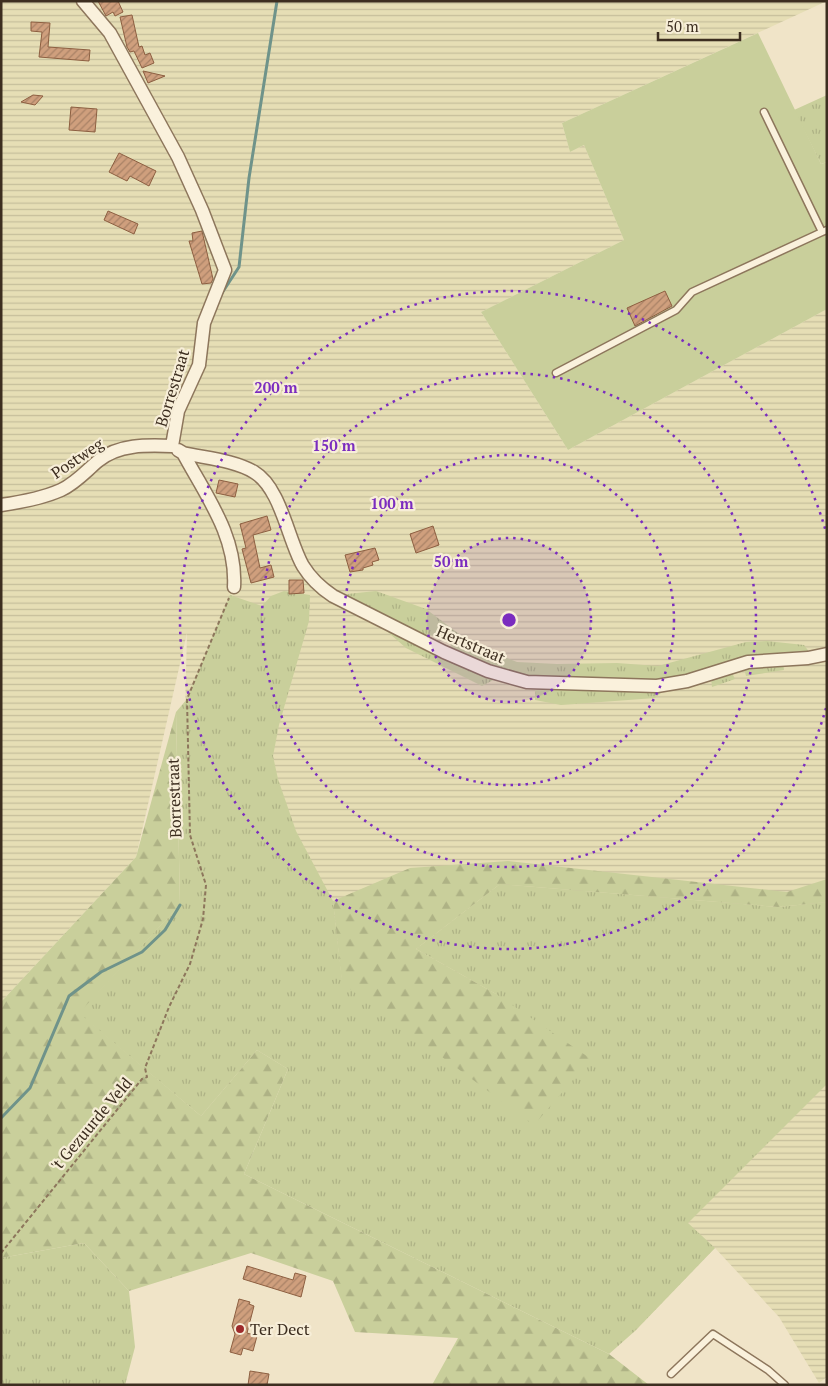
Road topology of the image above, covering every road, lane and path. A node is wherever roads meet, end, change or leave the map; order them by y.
1 (83, 1) edge
2 (764, 112) dead end
3 (824, 231) edge
4 (556, 373) dead end
5 (177, 450) junction
6 (1, 505) edge
7 (234, 586) joint
8 (827, 654) edge
9 (206, 885) joint
10 (1, 1253) edge
11 (671, 1374) dead end
12 (785, 1385) edge

1 - 5 street, Borrestraat
2 - 3 lane
3 - 4 lane
5 - 6 street, Postweg
5 - 7 street
5 - 8 street, Hertstraat
7 - 9 path, Borrestraat
9 - 10 path, 't Gezuurde Veld
11 - 12 lane

